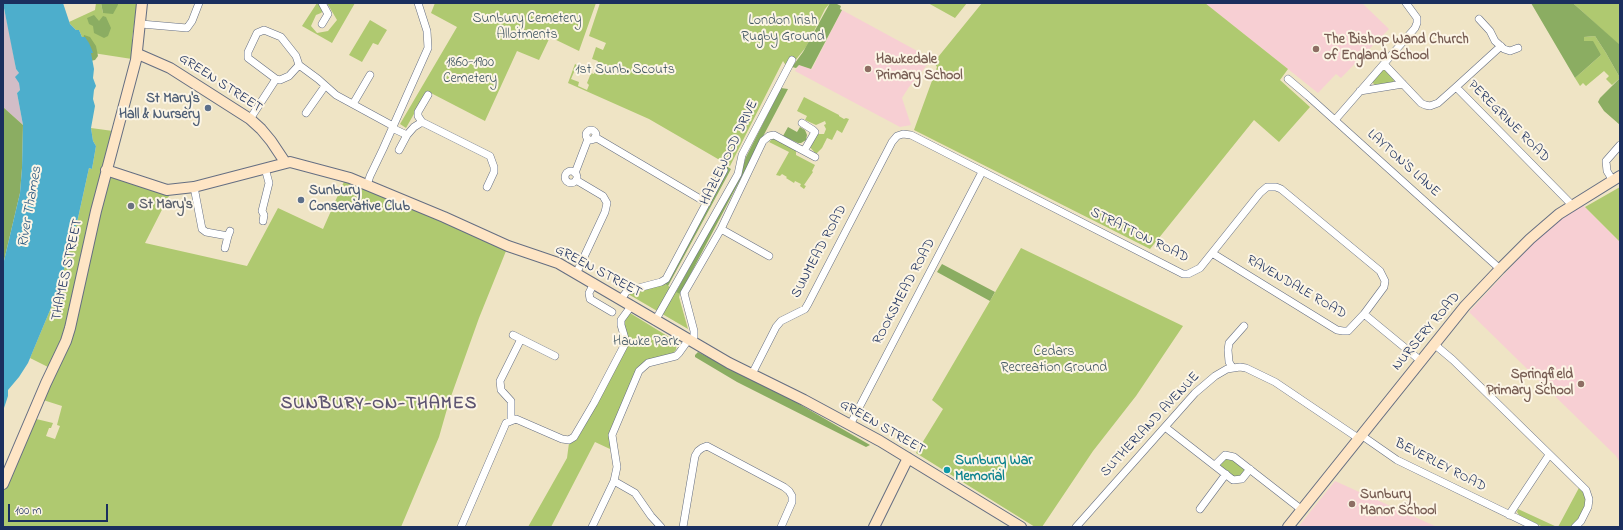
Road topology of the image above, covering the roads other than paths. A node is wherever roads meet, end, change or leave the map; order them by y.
1 (142, 3) edge
2 (199, 3) edge
3 (322, 3) edge
4 (418, 3) edge
5 (1406, 3) edge
6 (1479, 19) dead end
7 (141, 24) junction
8 (322, 24) dead end
9 (1500, 46) junction
10 (1518, 48) dead end
11 (138, 54) junction
12 (792, 60) dead end
13 (299, 64) junction
14 (1384, 64) junction
15 (370, 75) dead end
16 (1288, 79) dead end
17 (276, 80) junction
18 (1403, 84) junction
19 (325, 86) junction
20 (1456, 87) junction
21 (1360, 91) junction
22 (428, 95) dead end
23 (353, 104) junction
24 (306, 113) dead end
25 (250, 119) junction
26 (1335, 120) junction
27 (422, 122) junction
28 (802, 123) dead end
29 (393, 127) junction
30 (903, 134) joint
31 (407, 135) junction
32 (1620, 145) edge
33 (399, 150) dead end
34 (804, 151) junction
35 (815, 157) dead end
36 (285, 162) junction
37 (265, 168) junction
38 (106, 170) junction
39 (724, 170) dead end
40 (982, 172) junction
41 (1616, 179) edge
42 (367, 185) junction
43 (487, 187) dead end
44 (194, 188) junction
45 (707, 203) junction
46 (1572, 205) junction
47 (263, 221) dead end
48 (721, 229) junction
49 (225, 248) dead end
50 (1212, 253) junction
51 (769, 256) dead end
52 (1500, 269) junction
53 (576, 274) junction
54 (594, 283) junction
55 (621, 299) junction
56 (632, 306) junction
57 (612, 312) dead end
58 (1364, 314) junction
59 (655, 321) junction
60 (1244, 326) dead end
61 (513, 335) dead end
62 (521, 339) junction
63 (690, 340) junction
64 (1434, 344) junction
65 (545, 360) dead end
66 (1421, 361) junction
67 (1232, 367) junction
68 (752, 374) junction
69 (511, 420) junction
70 (850, 425) junction
71 (1165, 427) junction
72 (1360, 436) junction
73 (1549, 455) junction
74 (908, 458) junction
75 (1215, 465) junction
76 (1250, 469) junction
77 (1226, 474) junction
78 (614, 481) junction
79 (3, 484) edge
80 (1200, 508) dead end
81 (1302, 510) junction
82 (1509, 515) junction
83 (876, 526) edge
84 (461, 527) edge
85 (592, 527) edge
86 (661, 527) edge
87 (683, 527) edge
88 (781, 527) edge
89 (1021, 527) edge
90 (1076, 527) edge
91 (1288, 527) edge
92 (1535, 527) edge
93 (1575, 527) edge

1 - 7 street, THAMES STREET
2 - 7 street
3 - 8 street
4 - 29 street
5 - 14 street
6 - 9 street
7 - 11 street, THAMES STREET
9 - 10 street
9 - 20 street
11 - 25 street, GREEN STREET
11 - 38 street, THAMES STREET
12 - 59 street, HAZLEWOOD DRIVE
13 - 17 street
13 - 17 street
13 - 19 street
14 - 18 street, PEREGRINE ROAD
14 - 21 street
15 - 23 street
16 - 26 street, LAYTON'S LANE
17 - 25 street
18 - 20 street, PEREGRINE ROAD
18 - 21 street
19 - 23 street
19 - 24 street
20 - 46 street, PEREGRINE ROAD
21 - 26 street
22 - 27 street
23 - 29 street
25 - 36 street, GREEN STREET
26 - 52 street, LAYTON'S LANE
27 - 31 street
27 - 43 street
28 - 34 street
29 - 31 street
29 - 42 street
30 - 40 street, STRATTON ROAD
30 - 68 street, SUNMEAD ROAD
31 - 33 street
32 - 41 street, NURSERY ROAD
34 - 35 street
34 - 48 street
36 - 37 street
36 - 42 street, GREEN STREET
37 - 44 street
37 - 47 street
38 - 44 street
38 - 79 street, THAMES STREET
39 - 45 street
40 - 50 street, STRATTON ROAD
40 - 70 street, ROOKSMEAD ROAD
41 - 46 street, NURSERY ROAD
42 - 53 street, GREEN STREET
44 - 49 street
45 - 53 street
45 - 55 street
46 - 52 street, NURSERY ROAD
48 - 51 street
48 - 63 street
50 - 58 street, RAVENDALE ROAD
50 - 58 street, STRATTON ROAD
52 - 64 street, NURSERY ROAD
53 - 54 street, GREEN STREET
54 - 55 street, GREEN STREET
54 - 57 street
55 - 56 street, GREEN STREET
56 - 59 street, GREEN STREET
56 - 69 street
58 - 66 street
59 - 63 street, GREEN STREET
60 - 67 street
61 - 62 street
62 - 65 street
62 - 69 street
63 - 68 street, GREEN STREET
63 - 78 street
64 - 66 street, NURSERY ROAD
64 - 73 street
66 - 72 street, NURSERY ROAD
67 - 71 street, SUTHERLAND AVENUE
67 - 72 street
68 - 70 street, GREEN STREET
69 - 84 street
70 - 74 street, GREEN STREET
71 - 75 street
71 - 90 street, SUTHERLAND AVENUE
72 - 81 street, NURSERY ROAD
72 - 82 street, BEVERLEY ROAD
73 - 82 street
73 - 93 street
74 - 83 street
74 - 89 street, GREEN STREET
75 - 76 street
75 - 77 street
76 - 77 street
76 - 81 street
77 - 80 street
78 - 85 street
78 - 86 street
81 - 91 street, NURSERY ROAD
82 - 92 street, BEVERLEY ROAD
87 - 88 street

